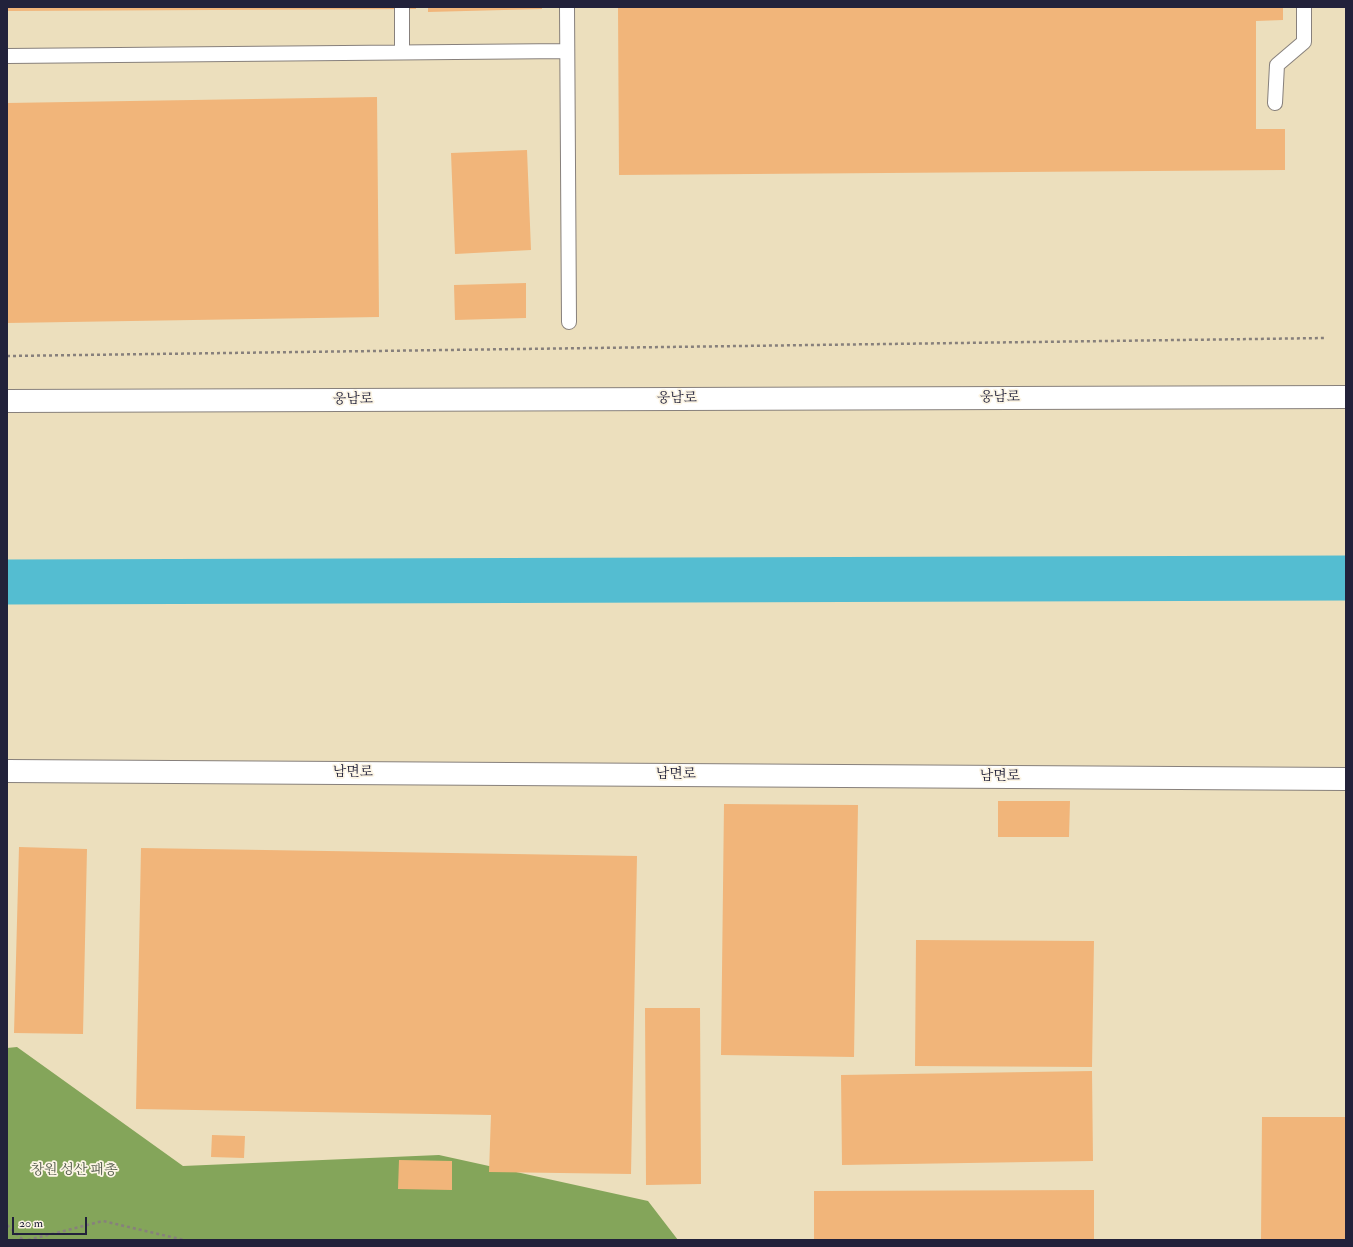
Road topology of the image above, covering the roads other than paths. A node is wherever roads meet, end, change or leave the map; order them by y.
1 (402, 7) edge
2 (567, 7) edge
3 (1304, 7) edge
4 (567, 51) junction
5 (402, 52) junction
6 (7, 56) edge
7 (1275, 103) dead end
8 (569, 322) dead end
9 (1346, 397) edge
10 (7, 401) edge
11 (7, 771) edge
12 (1346, 779) edge

1 - 5 lane
2 - 4 lane
3 - 7 lane
4 - 5 lane
4 - 8 lane
5 - 6 lane
9 - 10 street, 웅남로
11 - 12 street, 남면로

